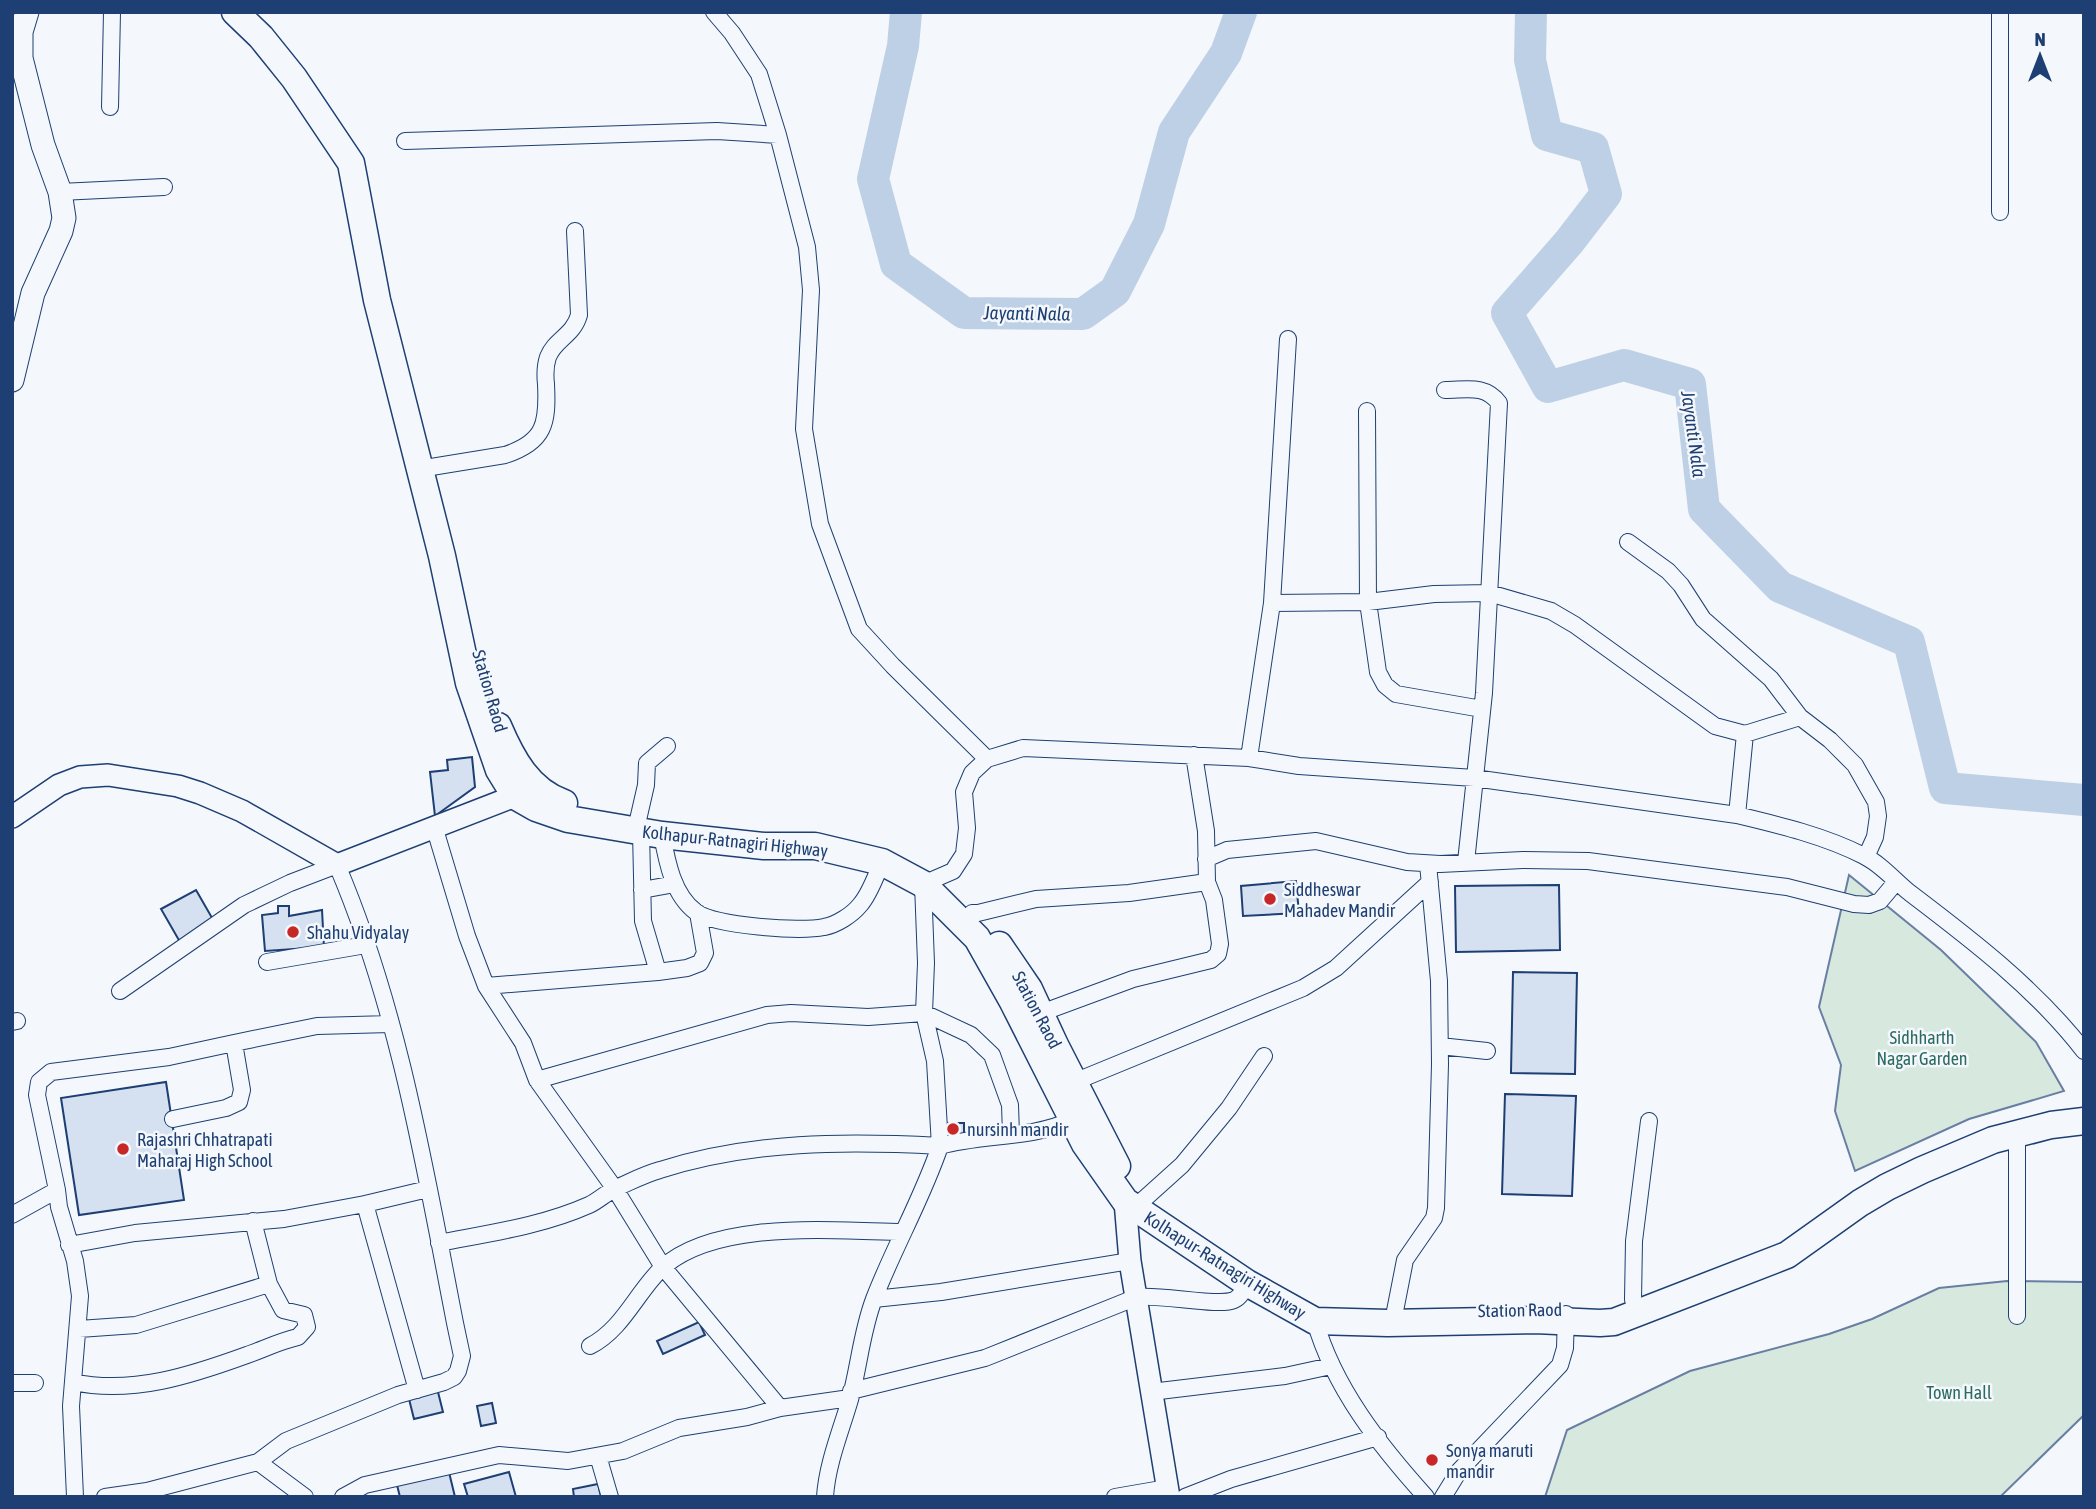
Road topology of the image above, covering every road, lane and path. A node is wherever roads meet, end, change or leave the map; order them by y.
1 (27, 12) edge
2 (112, 12) edge
3 (235, 12) edge
4 (714, 12) edge
5 (2000, 12) edge
6 (110, 107) dead end
7 (778, 135) junction
8 (405, 141) dead end
9 (164, 187) dead end
10 (60, 192) junction
11 (2000, 212) dead end
12 (575, 231) dead end
13 (1288, 339) dead end
14 (12, 380) edge
15 (1445, 390) dead end
16 (1367, 411) dead end
17 (426, 467) junction
18 (1628, 542) dead end
19 (1489, 593) junction
20 (1368, 602) junction
21 (1272, 603) junction
22 (1482, 709) junction
23 (1800, 718) junction
24 (1745, 734) junction
25 (667, 746) dead end
26 (1194, 755) junction
27 (1249, 758) junction
28 (987, 759) junction
29 (1474, 778) junction
30 (522, 788) junction
31 (1737, 815) junction
32 (12, 817) edge
33 (434, 826) junction
34 (647, 829) junction
35 (1866, 857) junction
36 (1206, 859) junction
37 (882, 862) junction
38 (1466, 862) junction
39 (1428, 864) junction
40 (337, 865) junction
41 (929, 880) junction
42 (1208, 882) junction
43 (1430, 882) junction
44 (1896, 882) junction
45 (675, 884) junction
46 (642, 890) junction
47 (698, 913) junction
48 (972, 913) junction
49 (366, 945) junction
50 (267, 962) dead end
51 (658, 972) junction
52 (486, 986) junction
53 (120, 991) dead end
54 (924, 1013) junction
55 (1041, 1013) junction
56 (390, 1024) junction
57 (234, 1043) junction
58 (1440, 1046) junction
59 (1487, 1051) dead end
60 (2084, 1051) edge
61 (1264, 1056) dead end
62 (537, 1080) junction
63 (1074, 1082) junction
64 (2084, 1106) edge
65 (173, 1119) dead end
66 (1072, 1120) junction
67 (1649, 1121) dead end
68 (2084, 1121) edge
69 (1011, 1134) junction
70 (2017, 1134) junction
71 (940, 1146) junction
72 (57, 1189) junction
73 (428, 1189) junction
74 (615, 1189) junction
75 (1134, 1201) junction
76 (365, 1204) junction
77 (12, 1215) edge
78 (253, 1221) junction
79 (902, 1232) junction
80 (439, 1243) junction
81 (69, 1245) junction
82 (1130, 1261) junction
83 (663, 1267) junction
84 (1247, 1283) junction
85 (269, 1284) junction
86 (1137, 1297) junction
87 (874, 1299) junction
88 (1633, 1300) junction
89 (1395, 1311) junction
90 (1566, 1315) junction
91 (2017, 1316) dead end
92 (1315, 1321) junction
93 (79, 1329) junction
94 (590, 1346) dead end
95 (1331, 1366) junction
96 (73, 1382) junction
97 (12, 1383) edge
98 (35, 1383) dead end
99 (417, 1390) junction
100 (1151, 1392) junction
101 (850, 1394) junction
102 (780, 1408) junction
103 (1378, 1437) junction
104 (598, 1456) junction
105 (258, 1462) junction
106 (1174, 1494) edge
107 (75, 1497) edge
108 (105, 1497) edge
109 (305, 1497) edge
110 (343, 1497) edge
111 (610, 1497) edge
112 (825, 1497) edge
113 (1115, 1497) edge
114 (1426, 1497) edge
115 (1443, 1497) edge

1 - 10 main road
2 - 6 street
3 - 17 highway, Station Raod
4 - 7 street
5 - 11 street
7 - 8 street
7 - 28 street
9 - 10 street
10 - 14 main road
12 - 17 street
13 - 21 street
15 - 19 street
16 - 20 street
17 - 30 highway, Station Raod
18 - 23 street
19 - 20 street
19 - 22 street
19 - 24 street
20 - 21 street
20 - 22 street
21 - 27 street
22 - 29 street
23 - 24 street
23 - 35 street
24 - 31 street
25 - 34 street
26 - 27 street
26 - 28 street
26 - 36 street
27 - 29 street
28 - 41 street
29 - 31 street
29 - 38 street
30 - 33 street
30 - 34 highway, Kolhapur-Ratnagiri Highway
31 - 35 street
32 - 40 street
33 - 40 street
33 - 52 street
34 - 37 highway, Kolhapur-Ratnagiri Highway
34 - 41 highway, Station Raod
34 - 45 street
34 - 46 street
35 - 44 street
36 - 39 street
36 - 42 street
37 - 41 highway, Kolhapur-Ratnagiri Highway
37 - 47 street
38 - 39 street
38 - 44 street
39 - 43 street
40 - 49 street
40 - 53 street
41 - 48 highway, Station Raod
41 - 54 street
41 - 66 highway, Kolhapur-Ratnagiri Highway
42 - 48 street
42 - 55 street
43 - 58 street
43 - 63 street
44 - 60 street
45 - 46 street
45 - 47 street
46 - 51 street
47 - 51 street
48 - 55 highway, Station Raod
49 - 50 street
49 - 56 street
51 - 52 street
52 - 62 street
54 - 62 street
54 - 69 street
54 - 71 street
55 - 63 highway, Station Raod
56 - 57 street
56 - 73 street
57 - 65 street
57 - 72 street
58 - 59 street
58 - 89 street
61 - 75 street
62 - 74 street
63 - 75 highway, Station Raod
64 - 88 highway, Station Raod
66 - 69 street
66 - 75 highway, Kolhapur-Ratnagiri Highway
67 - 88 street
68 - 70 highway, Kolhapur-Ratnagiri Highway
69 - 71 street
70 - 90 highway, Kolhapur-Ratnagiri Highway
70 - 91 street
71 - 74 street
71 - 79 street
72 - 77 street
72 - 81 street
73 - 76 street
73 - 80 street
74 - 80 street
74 - 83 street
75 - 82 street
75 - 84 highway, Kolhapur-Ratnagiri Highway
75 - 89 highway, Station Raod
76 - 78 street
76 - 99 street
78 - 81 street
78 - 85 street
79 - 83 street
79 - 87 street
80 - 99 street
81 - 93 street
82 - 86 street
82 - 87 street
83 - 94 street
83 - 102 street
84 - 86 street
84 - 92 highway, Kolhapur-Ratnagiri Highway
85 - 93 street
85 - 96 street
86 - 100 street
86 - 101 street
87 - 101 street
88 - 90 highway, Station Raod
89 - 90 highway, Station Raod
90 - 92 highway, Kolhapur-Ratnagiri Highway
90 - 115 street
92 - 95 street
93 - 96 street
95 - 100 street
95 - 103 street
96 - 107 street
97 - 98 street
99 - 105 street
100 - 106 street
101 - 102 street
101 - 112 street
102 - 104 street
103 - 106 street
103 - 114 street
104 - 110 street
104 - 111 street
105 - 108 street
105 - 109 street
106 - 113 street

